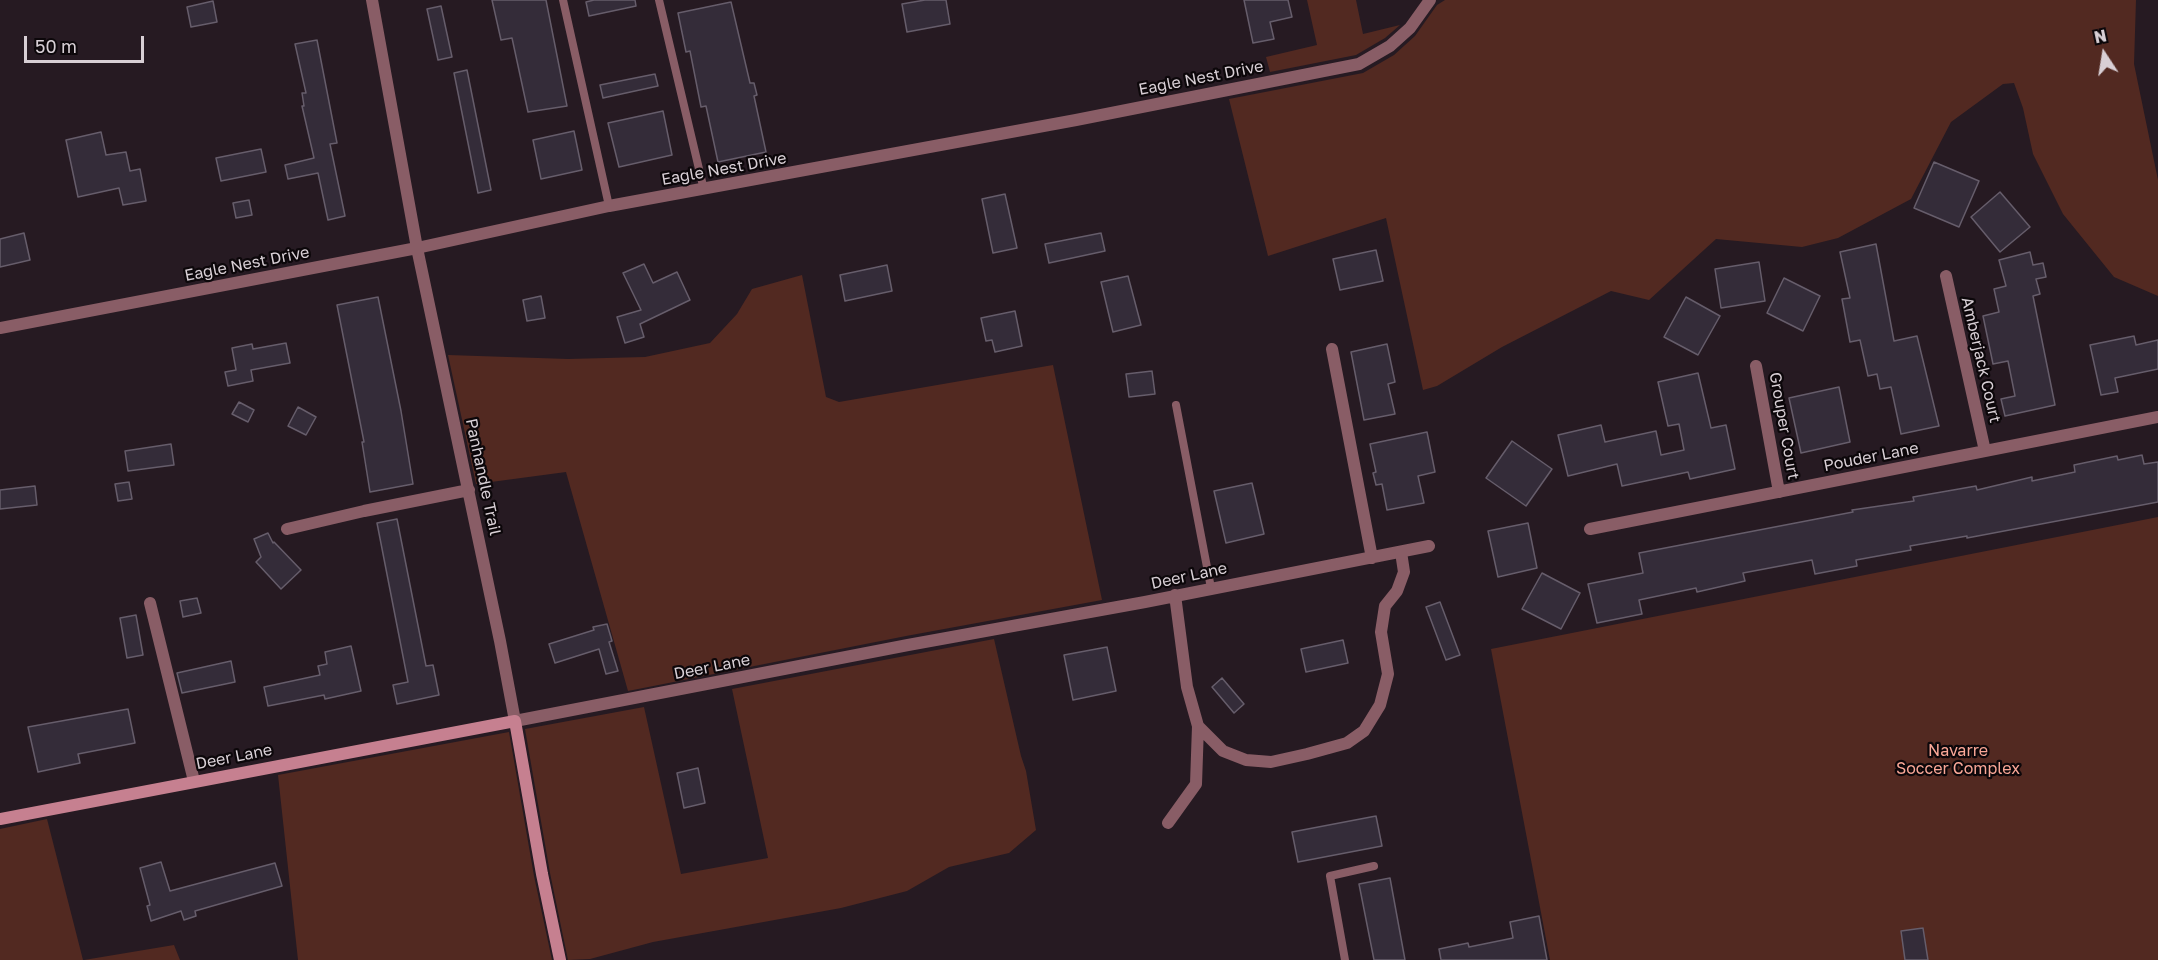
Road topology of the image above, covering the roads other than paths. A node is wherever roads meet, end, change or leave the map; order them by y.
1 (372, 0) edge
2 (563, 0) edge
3 (659, 0) edge
4 (1430, 0) edge
5 (704, 190) junction
6 (609, 206) junction
7 (417, 248) junction
8 (1946, 276) dead end
9 (0, 328) edge
10 (1332, 349) dead end
11 (1756, 366) dead end
12 (1176, 405) dead end
13 (2158, 417) edge
14 (1985, 451) junction
15 (469, 490) junction
16 (1779, 492) junction
17 (286, 529) dead end
18 (1590, 529) dead end
19 (1429, 546) dead end
20 (1401, 552) junction
21 (1372, 558) junction
22 (1211, 588) junction
23 (1175, 595) junction
24 (150, 603) dead end
25 (515, 722) junction
26 (1198, 726) junction
27 (194, 781) junction
28 (0, 819) edge
29 (1168, 823) dead end
30 (1374, 866) dead end
31 (560, 960) edge
32 (1345, 960) edge

1 - 7 street, Panhandle Trail
2 - 6 lane
3 - 5 lane
4 - 5 street, Eagle Nest Drive
5 - 6 street, Eagle Nest Drive
6 - 7 street, Eagle Nest Drive
7 - 9 street, Eagle Nest Drive
7 - 15 street, Panhandle Trail
8 - 14 street, Amberjack Court
10 - 21 street
11 - 16 street, Grouper Court
12 - 22 lane
13 - 14 street, Pouder Lane
14 - 16 street, Pouder Lane
15 - 17 street
15 - 25 street, Panhandle Trail
16 - 18 street, Pouder Lane
19 - 20 street, Deer Lane
20 - 21 street, Deer Lane
20 - 26 street
21 - 22 street, Deer Lane
22 - 23 street, Deer Lane
23 - 25 street, Deer Lane
23 - 26 street
24 - 27 street
25 - 27 street, Deer Lane
25 - 31 street, Panhandle Trail
26 - 29 street
27 - 28 street, Deer Lane
30 - 32 lane

